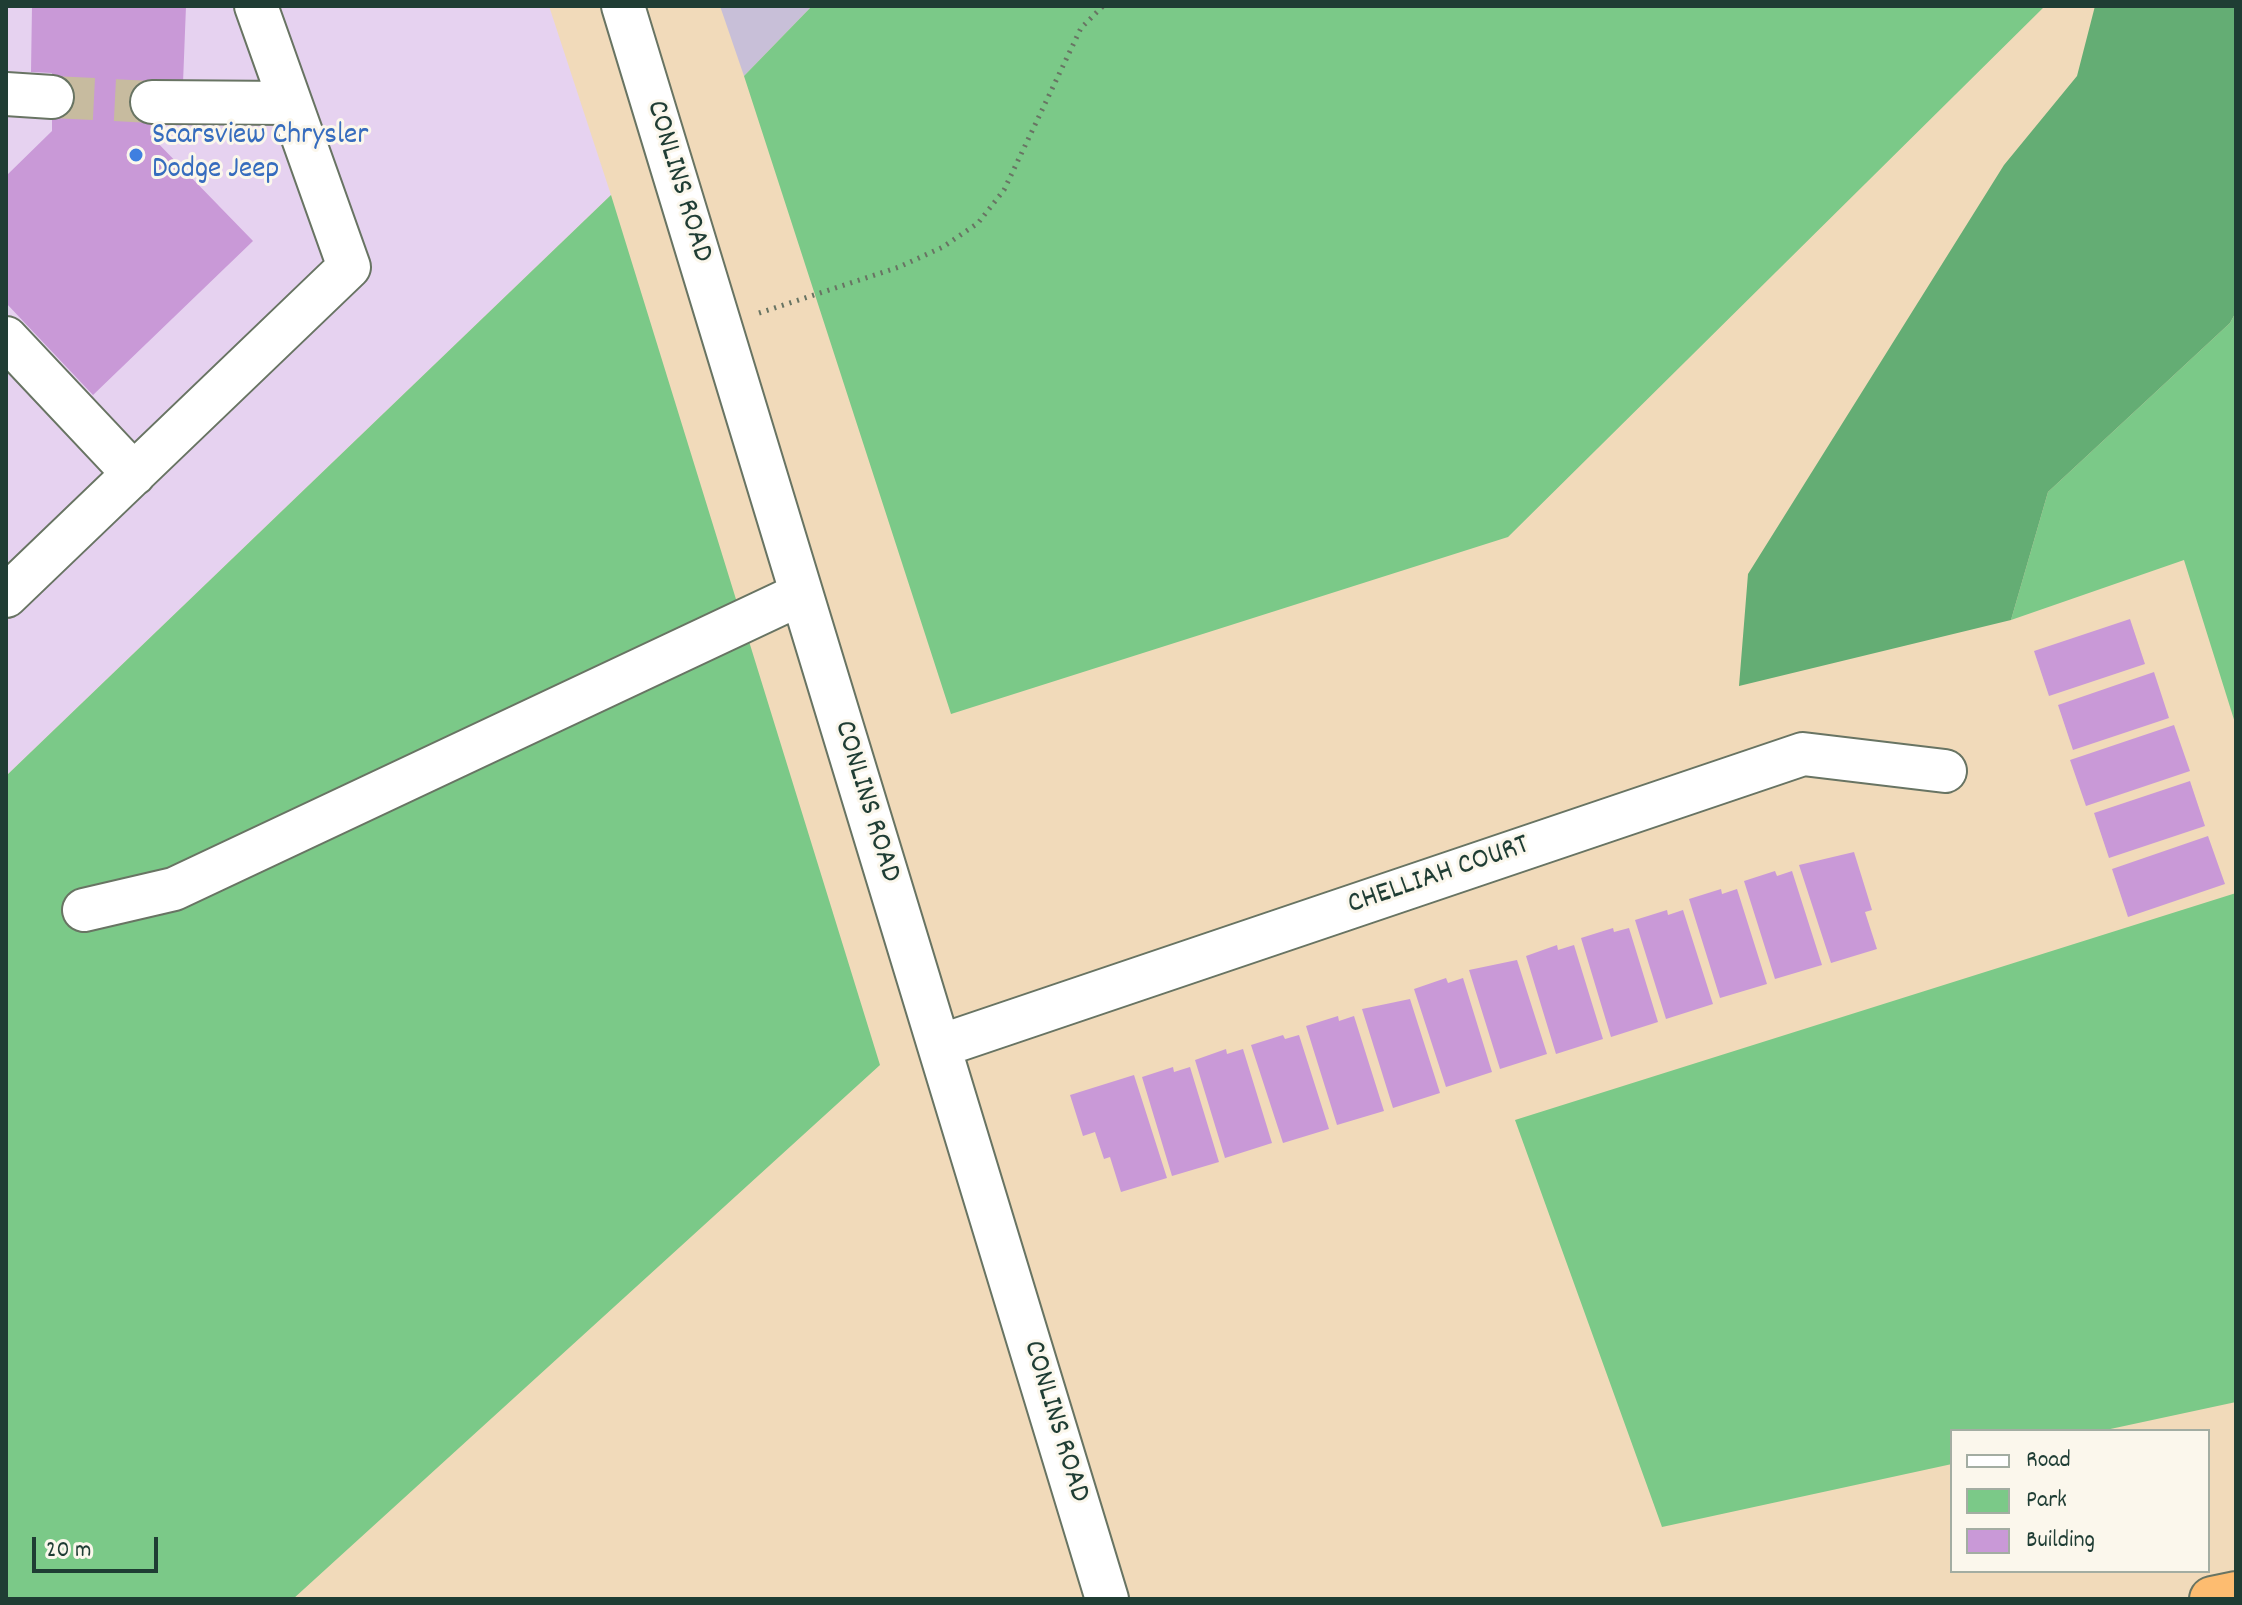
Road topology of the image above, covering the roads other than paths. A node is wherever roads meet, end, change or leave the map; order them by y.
1 (256, 6) edge
2 (623, 6) edge
3 (6, 94) edge
4 (52, 97) tunnel mouth
5 (152, 102) tunnel mouth
6 (290, 103) junction
7 (6, 338) edge
8 (134, 474) junction
9 (801, 594) junction
10 (6, 596) edge
11 (1945, 771) dead end
12 (84, 910) dead end
13 (940, 1046) junction
14 (2236, 1594) edge
15 (1107, 1599) edge
16 (2212, 1599) edge

1 - 6 street
2 - 9 street, CONLINS ROAD
3 - 4 street
5 - 6 street
6 - 8 street
7 - 8 street
8 - 10 street
9 - 12 street
9 - 13 street, CONLINS ROAD
11 - 13 street, CHELLIAH COURT
13 - 15 street, CONLINS ROAD
14 - 16 highway

